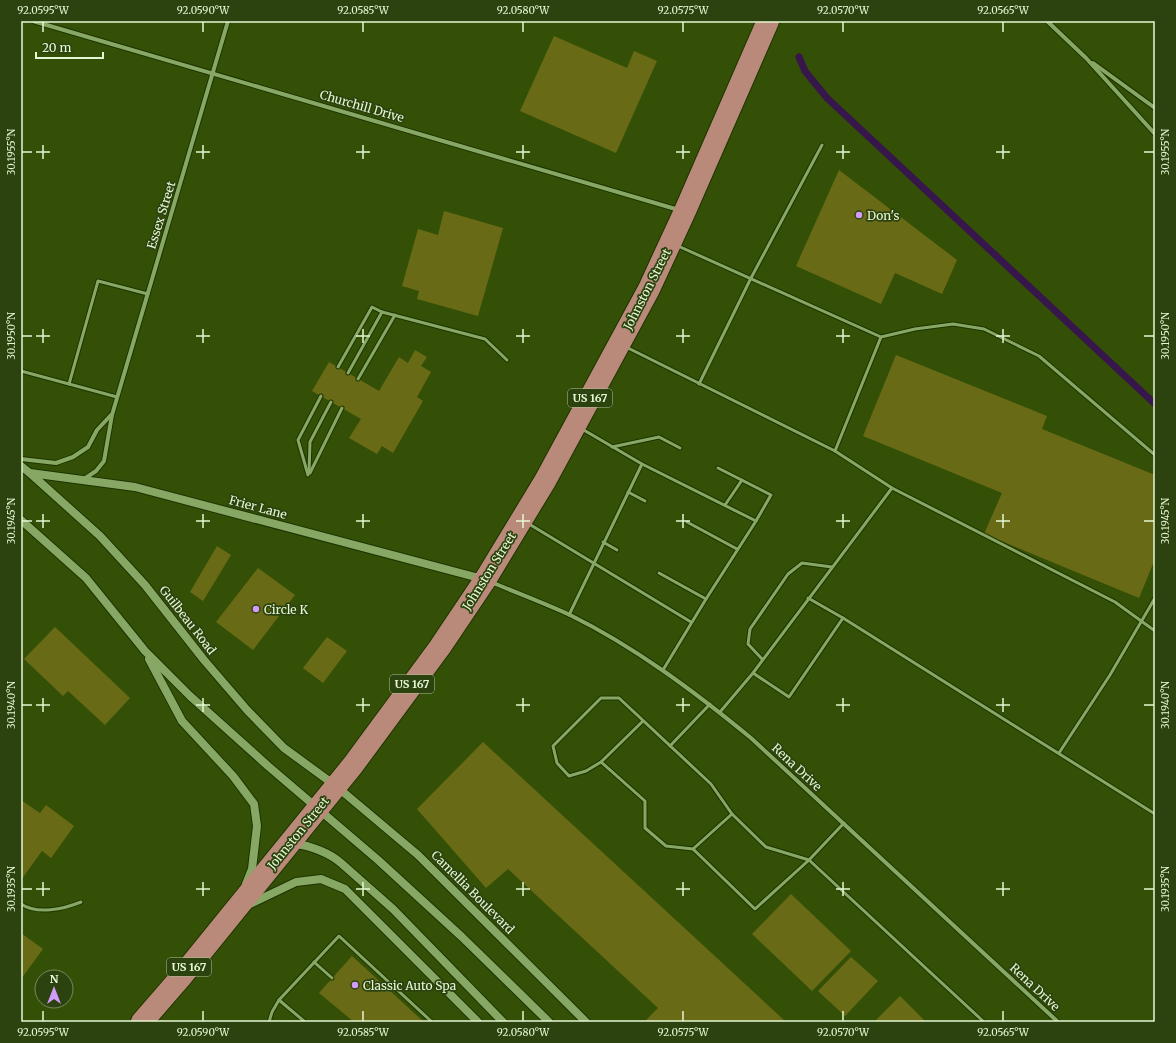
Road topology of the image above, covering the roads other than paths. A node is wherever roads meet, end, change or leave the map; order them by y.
1 (33, 21) edge
2 (228, 21) edge
3 (768, 21) edge
4 (1047, 21) edge
5 (1086, 58) junction
6 (214, 73) junction
7 (1155, 108) edge
8 (1155, 134) edge
9 (822, 145) dead end
10 (685, 211) junction
11 (670, 242) junction
12 (751, 278) junction
13 (148, 294) junction
14 (382, 312) junction
15 (395, 315) junction
16 (881, 338) junction
17 (619, 344) junction
18 (507, 360) dead end
19 (338, 367) dead end
20 (21, 371) edge
21 (348, 373) dead end
22 (358, 379) dead end
23 (69, 384) junction
24 (700, 384) junction
25 (321, 396) dead end
26 (117, 397) junction
27 (332, 402) dead end
28 (342, 408) dead end
29 (112, 414) junction
30 (575, 426) junction
31 (612, 447) junction
32 (680, 448) dead end
33 (835, 451) junction
34 (1155, 455) edge
35 (21, 459) edge
36 (642, 464) junction
37 (21, 466) edge
38 (718, 468) dead end
39 (21, 473) edge
40 (31, 474) junction
41 (308, 475) junction
42 (84, 479) junction
43 (742, 480) junction
44 (892, 488) junction
45 (628, 492) junction
46 (645, 501) dead end
47 (725, 505) junction
48 (21, 520) edge
49 (521, 520) junction
50 (756, 521) junction
51 (687, 522) dead end
52 (603, 542) junction
53 (737, 549) junction
54 (617, 550) dead end
55 (592, 564) junction
56 (832, 567) junction
57 (659, 574) dead end
58 (485, 580) junction
59 (808, 598) junction
60 (1155, 598) edge
61 (706, 599) junction
62 (569, 615) junction
63 (843, 618) junction
64 (1140, 620) junction
65 (692, 622) junction
66 (1155, 631) edge
67 (145, 651) junction
68 (762, 659) junction
69 (663, 670) junction
70 (753, 673) junction
71 (710, 704) junction
72 (720, 712) junction
73 (643, 721) junction
74 (670, 746) junction
75 (1058, 753) junction
76 (601, 762) junction
77 (336, 786) junction
78 (319, 808) junction
79 (732, 814) junction
80 (1155, 814) edge
81 (844, 823) junction
82 (290, 843) junction
83 (693, 848) junction
84 (809, 860) junction
85 (81, 902) dead end
86 (21, 904) edge
87 (234, 911) junction
88 (314, 962) junction
89 (332, 978) dead end
90 (279, 1000) junction
91 (142, 1022) edge
92 (269, 1022) edge
93 (305, 1022) edge
94 (432, 1022) edge
95 (478, 1022) edge
96 (503, 1022) edge
97 (550, 1022) edge
98 (586, 1022) edge
99 (984, 1022) edge
100 (1058, 1022) edge

1 - 6 street, Churchill Drive
2 - 6 street, Essex Street
3 - 10 main road, Johnston Street / US 167
4 - 5 street
5 - 7 street
5 - 8 street
6 - 10 street, Churchill Drive
6 - 13 street, Essex Street
9 - 12 lane
10 - 11 main road, Johnston Street / US 167
11 - 12 lane
11 - 17 main road, Johnston Street / US 167
12 - 16 lane
12 - 24 lane
13 - 23 lane
13 - 26 street, Essex Street
14 - 15 lane
14 - 19 lane
14 - 21 lane
15 - 18 lane
15 - 22 lane
16 - 33 lane
16 - 34 lane
17 - 24 lane
17 - 30 main road, Johnston Street / US 167
20 - 23 lane
23 - 26 lane
24 - 33 lane
25 - 41 lane
26 - 29 street, Essex Street
27 - 41 lane
28 - 41 lane
29 - 35 street, Essex Street
29 - 42 street, Essex Street
30 - 31 lane
30 - 49 main road, Johnston Street / US 167
31 - 32 lane
31 - 36 lane
33 - 44 lane
36 - 45 lane
36 - 47 lane
37 - 40 street, Guilbeau Road
38 - 43 lane
39 - 40 street, Frier Lane
40 - 42 street, Frier Lane
40 - 77 street, Guilbeau Road
42 - 58 street, Frier Lane
43 - 47 lane
43 - 50 lane
44 - 56 lane
44 - 64 lane
45 - 46 lane
45 - 52 lane
47 - 50 lane
48 - 67 street
49 - 55 lane
49 - 58 main road, Johnston Street / US 167
50 - 53 lane
51 - 53 lane
52 - 54 lane
52 - 55 lane
53 - 61 lane
55 - 62 lane
55 - 65 lane
56 - 59 lane
56 - 68 lane
57 - 61 lane
58 - 62 street, Rena Drive
58 - 77 main road, Johnston Street / US 167
59 - 63 lane
59 - 68 lane
60 - 64 lane
61 - 65 lane
62 - 69 street, Rena Drive
63 - 70 lane
63 - 75 lane
64 - 66 lane
64 - 75 lane
65 - 69 lane
67 - 78 street
67 - 87 street
68 - 70 lane
69 - 71 street, Rena Drive
70 - 72 lane
71 - 72 street, Rena Drive
71 - 74 lane
72 - 81 street, Rena Drive
73 - 74 lane
73 - 76 lane
73 - 76 lane
74 - 79 lane
75 - 80 lane
76 - 83 lane
77 - 78 main road, Johnston Street / US 167
77 - 98 street, Camellia Boulevard
78 - 82 main road, Johnston Street / US 167
78 - 97 street
79 - 83 lane
79 - 84 lane
81 - 84 lane
81 - 100 street, Rena Drive
82 - 87 main road, Johnston Street / US 167
82 - 96 street
83 - 84 lane
84 - 99 lane
85 - 86 lane
87 - 91 main road, Johnston Street / US 167
87 - 95 street
88 - 89 lane
88 - 90 lane
88 - 94 lane
90 - 92 lane
90 - 93 lane

